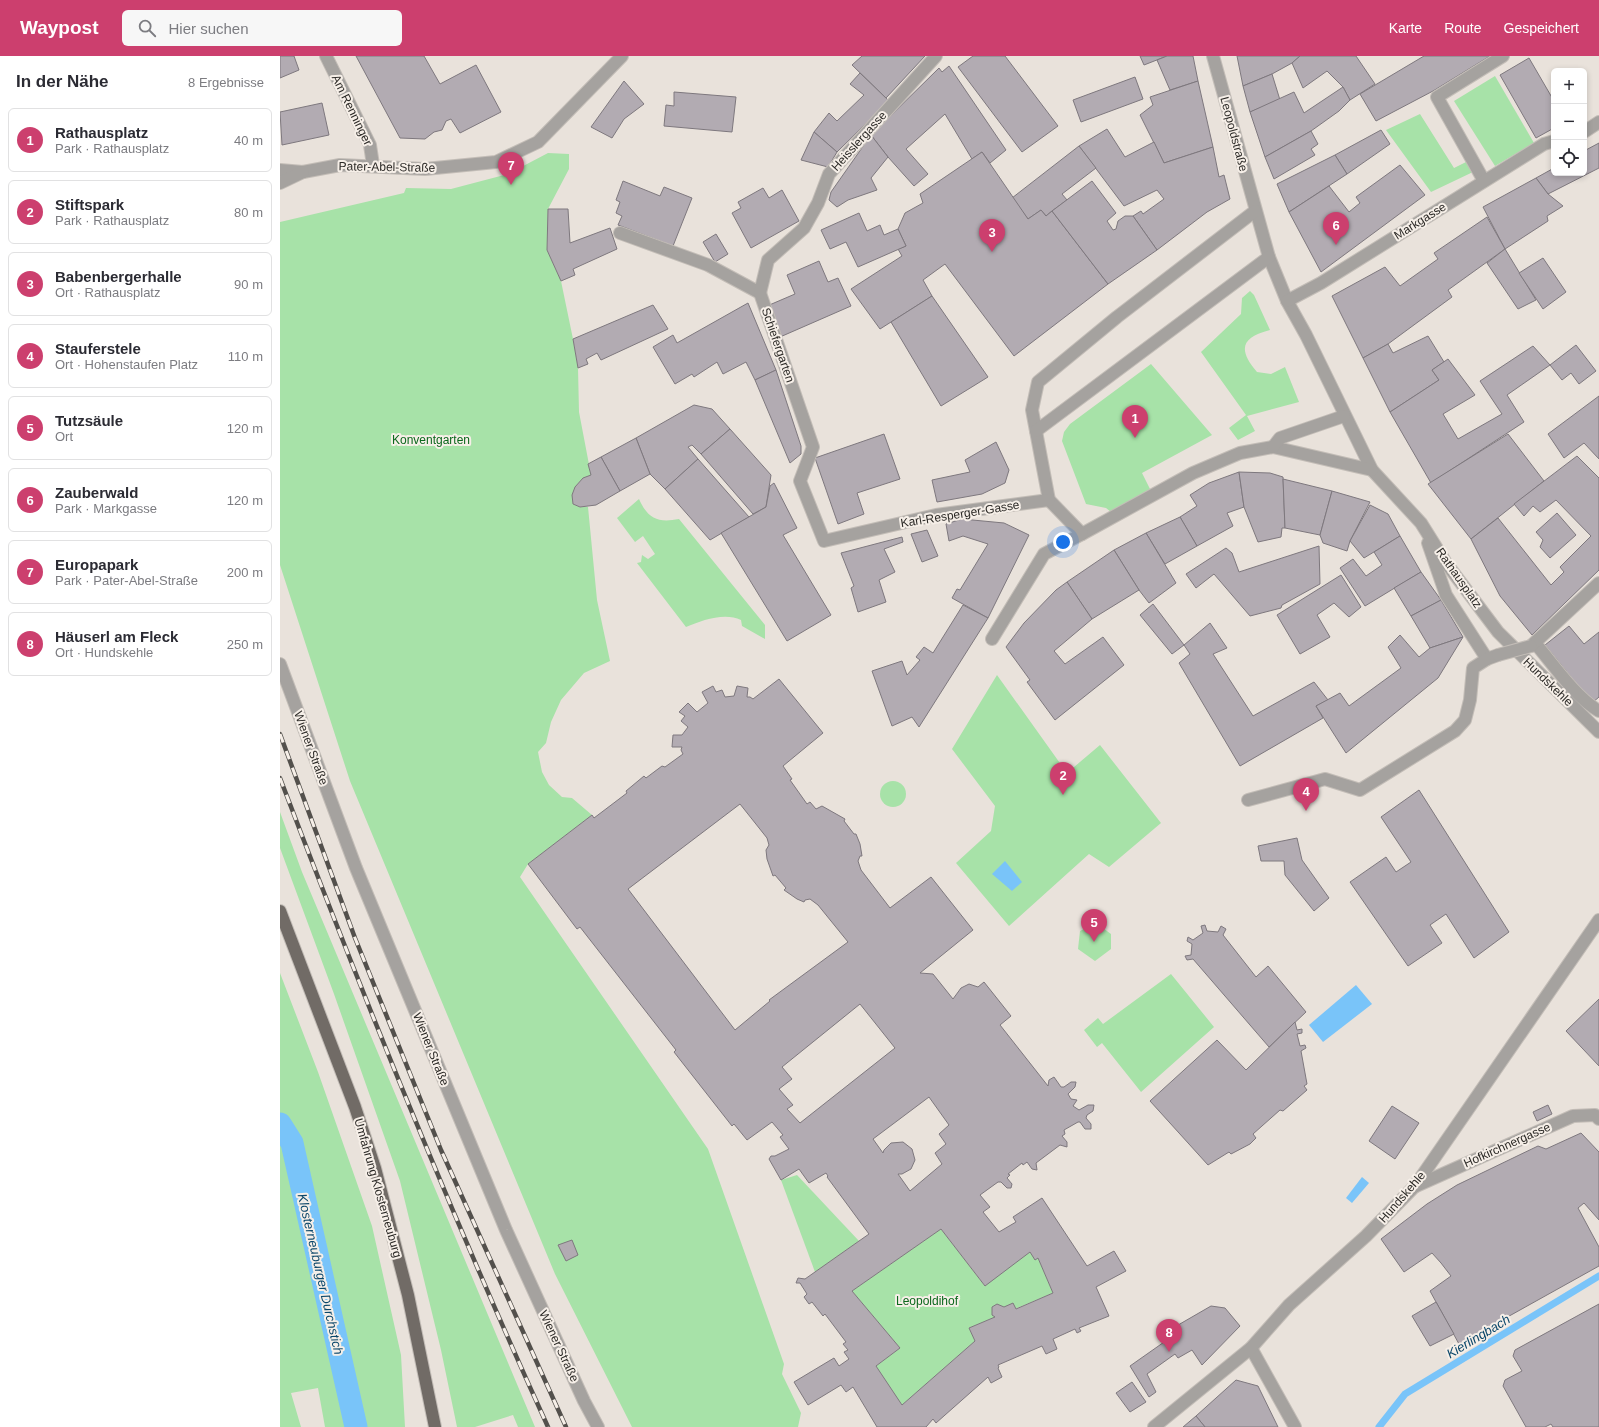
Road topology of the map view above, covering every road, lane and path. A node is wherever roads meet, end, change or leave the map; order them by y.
1 (326, 56) edge
2 (622, 56) edge
3 (936, 56) edge
4 (1213, 56) edge
5 (1503, 56) edge
6 (1599, 122) edge
7 (1587, 130) edge
8 (1551, 142) edge
9 (373, 166) junction
10 (280, 170) edge
11 (303, 172) junction
12 (1484, 181) junction
13 (280, 183) edge
14 (1256, 211) junction
15 (620, 233) dead end
16 (1268, 257) junction
17 (760, 293) junction
18 (1287, 301) junction
19 (1344, 416) junction
20 (1036, 431) junction
21 (1273, 448) junction
22 (1372, 470) junction
23 (1049, 500) junction
24 (1421, 523) junction
25 (1082, 534) junction
26 (824, 541) joint
27 (1599, 583) edge
28 (1498, 632) joint
29 (992, 639) dead end
30 (1533, 644) junction
31 (1493, 657) junction
32 (280, 664) edge
33 (1599, 711) edge
34 (1599, 732) edge
35 (1248, 800) dead end
36 (280, 911) edge
37 (1599, 920) edge
38 (1599, 1119) edge
39 (1415, 1186) junction
40 (1251, 1348) junction
41 (435, 1427) edge
42 (598, 1427) edge
43 (1154, 1427) edge
44 (1295, 1427) edge

1 - 9 street, Am Renninger
2 - 9 street, Pater-Abel-Straße
3 - 17 street, Heisslergasse
4 - 14 street, Leopoldstraße
5 - 12 street
6 - 7 street
8 - 12 street, Markgasse
9 - 11 street, Pater-Abel-Straße
10 - 11 street, Pater-Abel-Straße
11 - 13 street, Pater-Abel-Straße
12 - 18 street, Markgasse
14 - 16 street, Rathausplatz
14 - 20 street
15 - 17 street, Schiefergarten
16 - 18 street, Rathausplatz
16 - 20 street
17 - 26 street, Schiefergarten
18 - 19 street, Rathausplatz
19 - 21 street
19 - 22 street, Rathausplatz
20 - 23 street
21 - 22 street
21 - 25 street
22 - 24 street, Rathausplatz
23 - 25 street
23 - 26 street, Karl-Resperger-Gasse
24 - 28 street, Rathausplatz
24 - 31 street, Rathausplatz
25 - 29 street
27 - 30 street
28 - 34 street, Hundskehle
30 - 31 street, bridge
30 - 33 street
31 - 35 street
32 - 42 street, Wiener Straße
36 - 41 main road, Umfahrung Klosterneuburg
37 - 39 street, Hundskehle
38 - 39 street, Hofkirchnergasse
39 - 40 street, Hundskehle
40 - 43 street, Hundskehle
40 - 44 street

